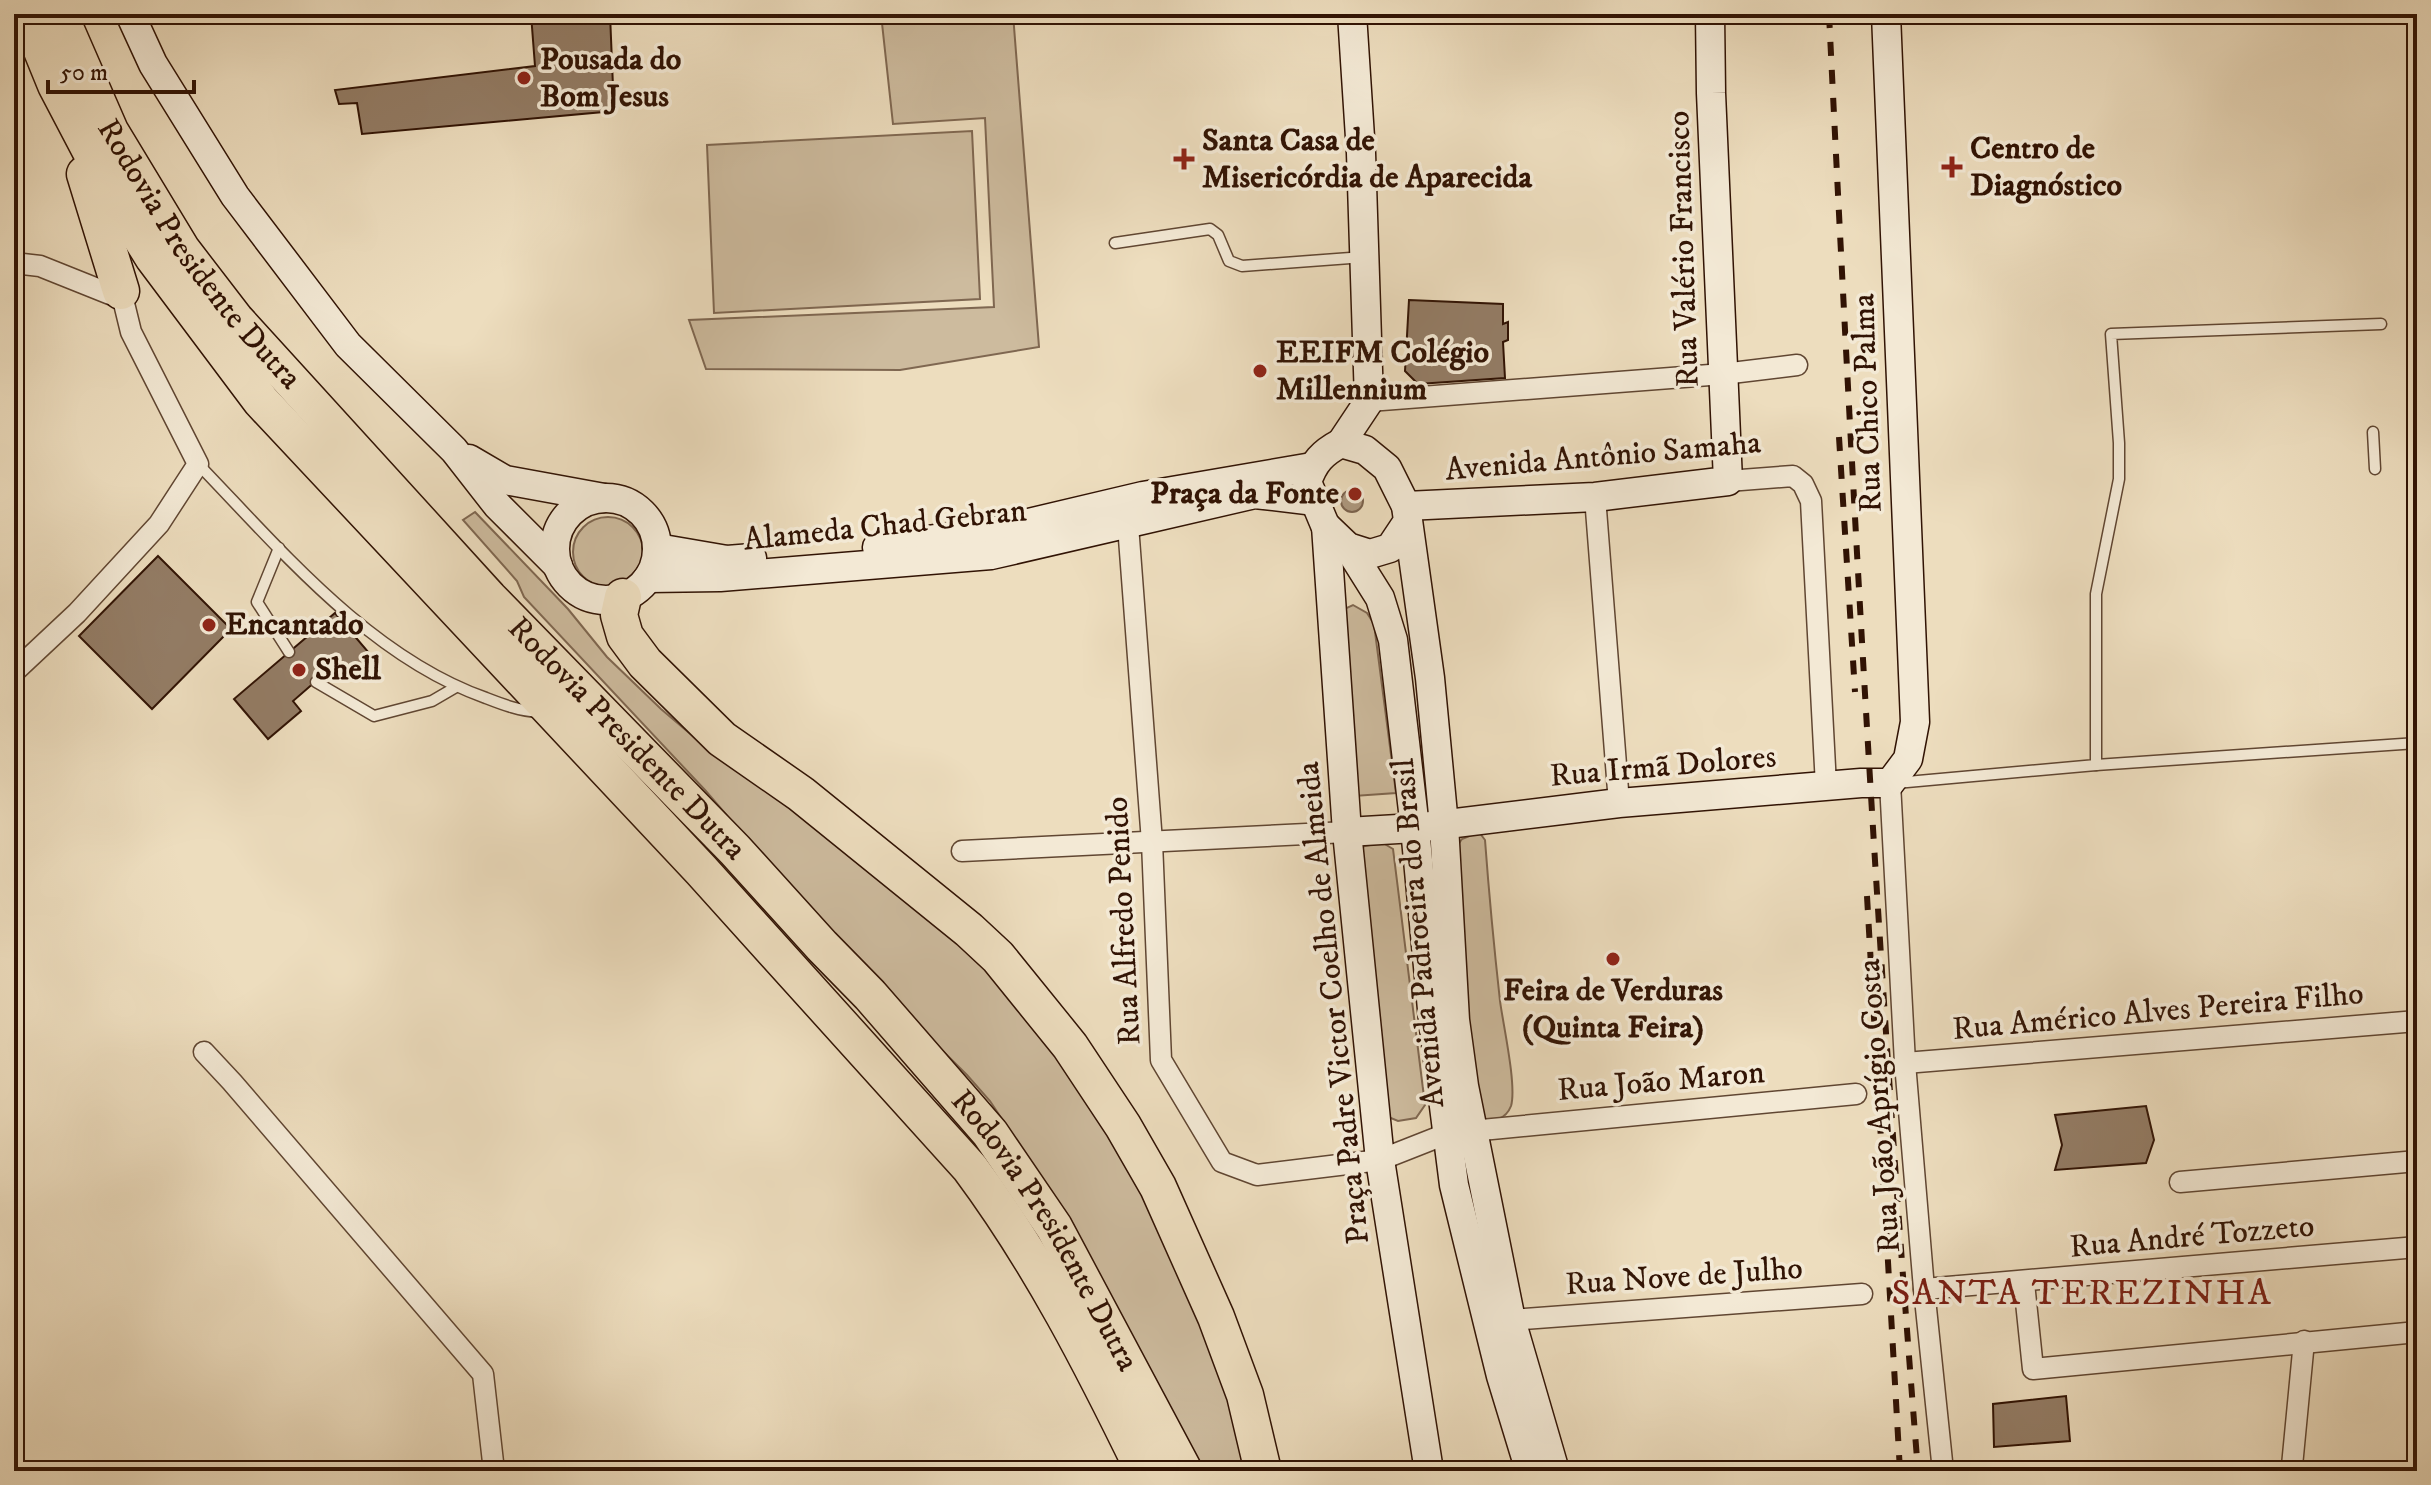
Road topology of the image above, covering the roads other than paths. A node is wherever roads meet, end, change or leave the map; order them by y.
1 (27, 14) edge
2 (59, 14) edge
3 (130, 14) edge
4 (1352, 14) edge
5 (1710, 14) edge
6 (1886, 14) edge
7 (56, 85) junction
8 (1115, 243) dead end
9 (1365, 257) junction
10 (14, 263) edge
11 (121, 291) junction
12 (2381, 324) dead end
13 (1797, 365) dead end
14 (1723, 374) junction
15 (1369, 401) junction
16 (2373, 432) dead end
17 (1341, 443) junction
18 (454, 450) junction
19 (198, 464) junction
20 (1312, 467) junction
21 (2375, 469) dead end
22 (1728, 481) junction
23 (1595, 497) junction
24 (605, 498) junction
25 (1127, 512) junction
26 (1320, 514) junction
27 (1406, 515) junction
28 (1348, 547) junction
29 (279, 548) junction
30 (657, 548) junction
31 (833, 560) junction
32 (558, 566) junction
33 (636, 588) junction
34 (289, 652) dead end
35 (14, 672) edge
36 (316, 682) dead end
37 (456, 687) junction
38 (552, 712) junction
39 (2417, 743) edge
40 (2096, 765) junction
41 (1890, 783) junction
42 (1826, 786) junction
43 (1619, 803) junction
44 (1444, 825) junction
45 (1415, 828) junction
46 (1347, 832) junction
47 (1152, 842) junction
48 (962, 851) dead end
49 (2417, 1021) edge
50 (204, 1052) dead end
51 (1905, 1063) junction
52 (1856, 1094) dead end
53 (1459, 1132) junction
54 (1380, 1160) junction
55 (2417, 1161) edge
56 (2180, 1182) dead end
57 (2417, 1247) edge
58 (2024, 1283) junction
59 (1924, 1289) junction
60 (1862, 1294) dead end
61 (1511, 1320) junction
62 (2417, 1332) edge
63 (2304, 1341) junction
64 (2292, 1466) dead end
65 (494, 1471) edge
66 (1144, 1471) edge
67 (1184, 1471) edge
68 (1263, 1471) edge
69 (1429, 1471) edge
70 (1530, 1471) edge
71 (1555, 1471) edge
72 (1943, 1471) edge

1 - 7 highway, Rodovia Presidente Dutra
2 - 67 highway, Rodovia Presidente Dutra
3 - 18 street
4 - 9 street
5 - 14 street, Rua Valério Francisco
6 - 41 street, Rua Chico Palma
7 - 11 highway
7 - 38 highway, Rodovia Presidente Dutra
8 - 9 lane
9 - 15 street
10 - 11 street
11 - 19 street
12 - 40 lane
13 - 14 street
14 - 15 street
14 - 22 street, Rua Valério Francisco
15 - 17 street
16 - 21 lane
17 - 20 street
17 - 27 street
18 - 24 street
18 - 32 street
19 - 29 lane
19 - 35 street
20 - 25 street, Alameda Chad Gebran
20 - 26 street
22 - 23 street, Avenida Antônio Samaha
22 - 42 street, Avenida Antônio Samaha
23 - 27 street, Avenida Antônio Samaha
23 - 43 street
24 - 30 street
24 - 32 street
25 - 26 street, Alameda Chad Gebran
25 - 31 street, Alameda Chad Gebran
25 - 47 street, Rua Alfredo Penido
26 - 28 street
26 - 46 street, Praça Padre Victor Coelho de Almeida
27 - 28 street
27 - 44 street, Avenida Padroeira do Brasil
28 - 45 street, Avenida Padroeira do Brasil
29 - 34 lane
29 - 37 lane
30 - 31 street, Alameda Chad Gebran
30 - 33 street
31 - 33 street, Alameda Chad Gebran
32 - 33 street
33 - 68 highway
36 - 37 lane
37 - 38 lane
38 - 66 highway, Rodovia Presidente Dutra
39 - 40 lane
40 - 41 lane
41 - 42 street, Rua Irmã Dolores
41 - 51 street, Rua João Aprígio Costa
42 - 43 street, Rua Irmã Dolores
43 - 44 street, Rua Irmã Dolores
44 - 45 street, Rua Irmã Dolores
44 - 53 street, Avenida Padroeira do Brasil
45 - 46 street, Rua Irmã Dolores
45 - 53 street, Avenida Padroeira do Brasil
46 - 47 street
46 - 54 street, Praça Padre Victor Coelho de Almeida
47 - 48 street
47 - 54 street, Rua Alfredo Penido
49 - 51 street, Rua Américo Alves Pereira Filho
50 - 65 street
51 - 59 street, Rua João Aprígio Costa
52 - 53 street, Rua João Maron
53 - 54 street, Rua João Maron
53 - 61 street, Avenida Padroeira do Brasil
53 - 70 street, Avenida Padroeira do Brasil
54 - 69 street, Praça Padre Victor Coelho de Almeida
55 - 56 street
57 - 58 street, Rua André Tozzeto
58 - 59 street, Rua André Tozzeto
58 - 63 street
59 - 72 street, Rua João Aprígio Costa
60 - 61 street, Rua Nove de Julho
61 - 71 street, Avenida Padroeira do Brasil
62 - 63 street
63 - 64 street

